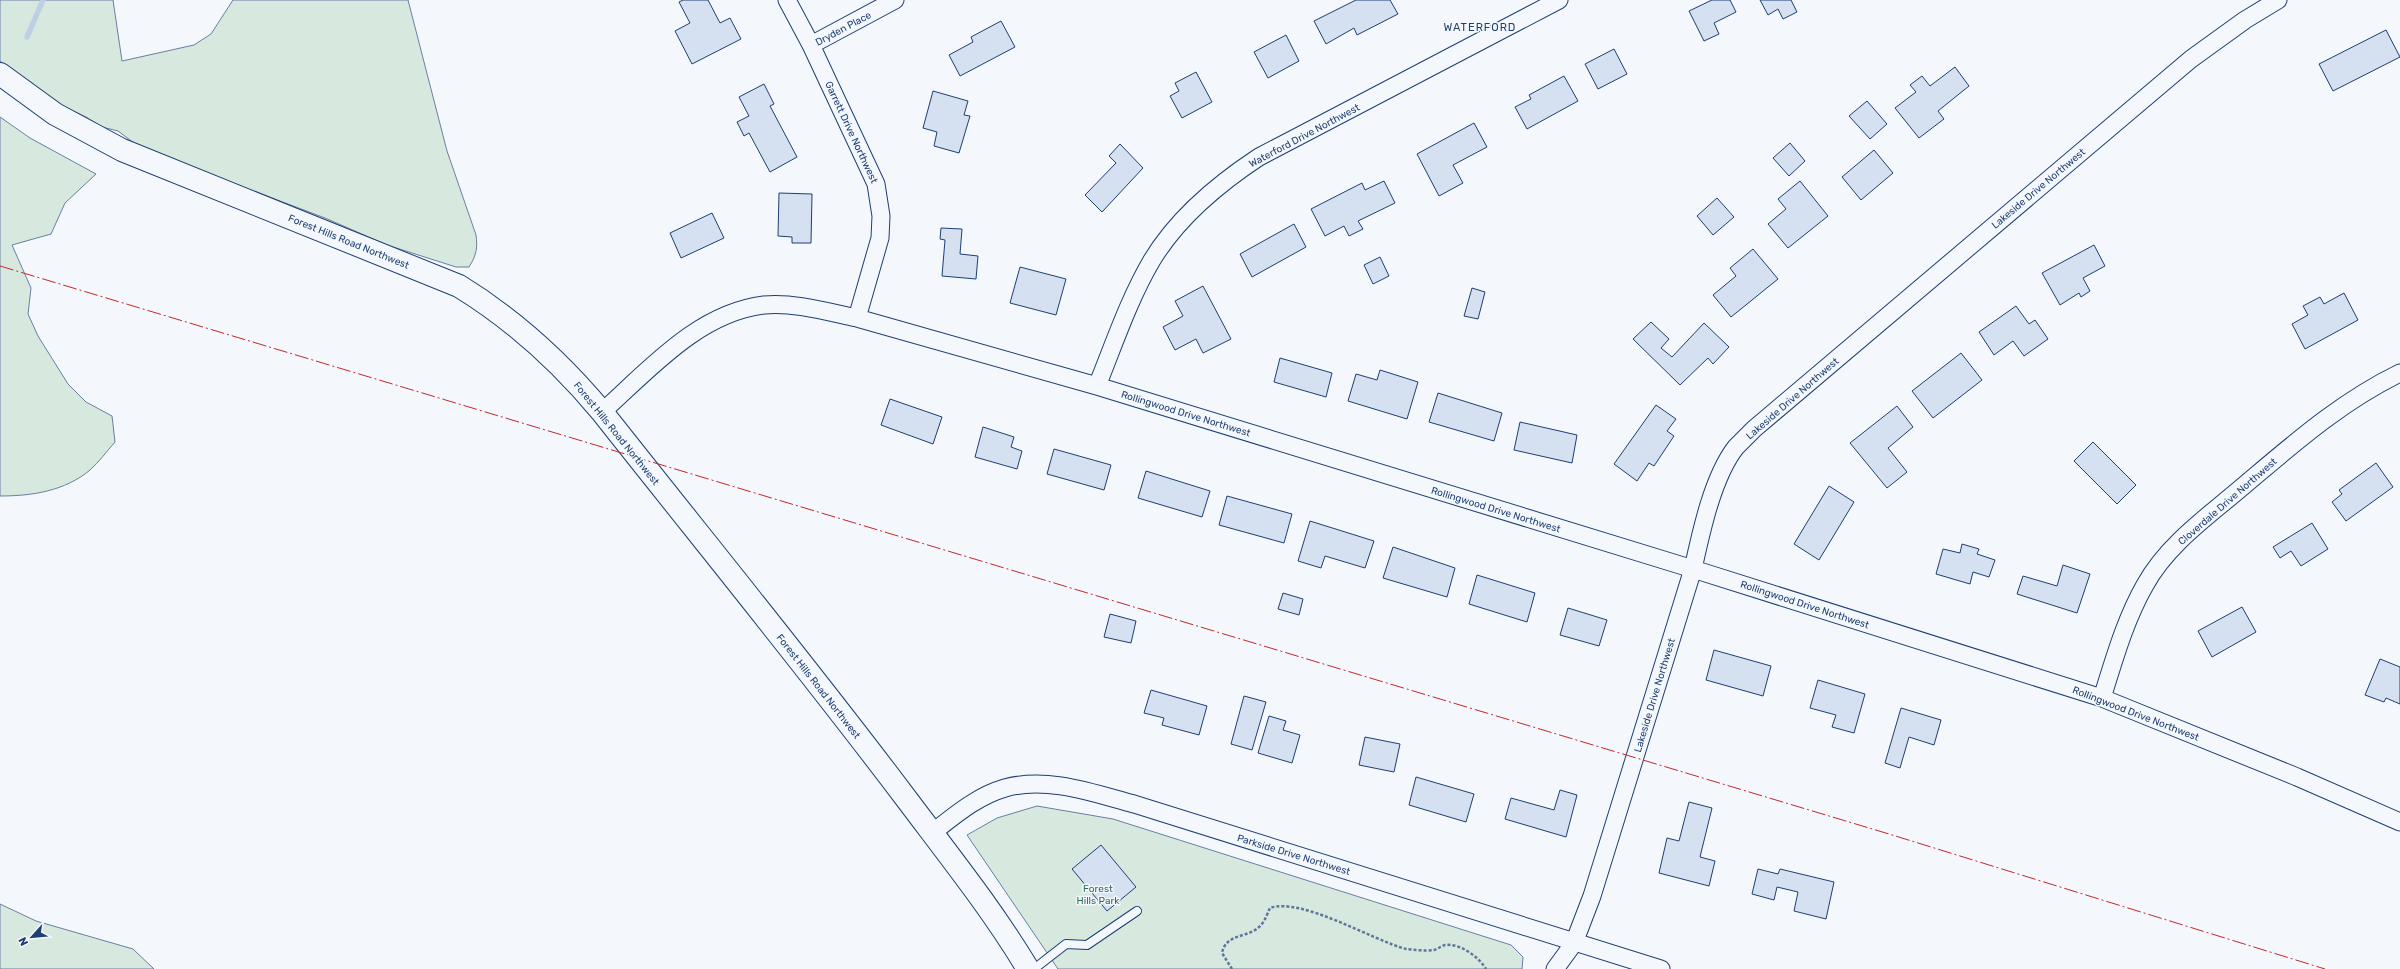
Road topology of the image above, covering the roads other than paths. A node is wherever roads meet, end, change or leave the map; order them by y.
1 (787, 0) edge
2 (895, 0) edge
3 (1559, 0) edge
4 (2278, 0) edge
5 (811, 45) junction
6 (0, 74) edge
7 (857, 318) junction
8 (2400, 373) edge
9 (1097, 386) junction
10 (602, 412) junction
11 (1693, 569) junction
12 (2102, 698) junction
13 (2400, 822) edge
14 (932, 833) junction
15 (1137, 911) dead end
16 (1574, 943) junction
17 (1028, 969) edge
18 (1034, 969) edge
19 (1555, 969) edge
20 (1661, 969) edge

1 - 5 street, Garrett Drive Northwest
2 - 5 street, Dryden Place
3 - 9 street, Waterford Drive Northwest
4 - 11 street, Lakeside Drive Northwest
5 - 7 street, Garrett Drive Northwest
6 - 10 main road, Forest Hills Road Northwest
7 - 9 street, Rollingwood Drive Northwest
7 - 10 street, Rollingwood Drive Northwest
8 - 12 street, Cloverdale Drive Northwest
9 - 11 street, Rollingwood Drive Northwest
10 - 14 main road, Forest Hills Road Northwest
11 - 12 street, Rollingwood Drive Northwest
11 - 16 street, Lakeside Drive Northwest
12 - 13 street, Rollingwood Drive Northwest
14 - 16 street, Parkside Drive Northwest
14 - 17 main road, Forest Hills Road Northwest
15 - 18 lane
16 - 19 street, Lakeside Drive Northwest
16 - 20 street, Parkside Drive Northwest

